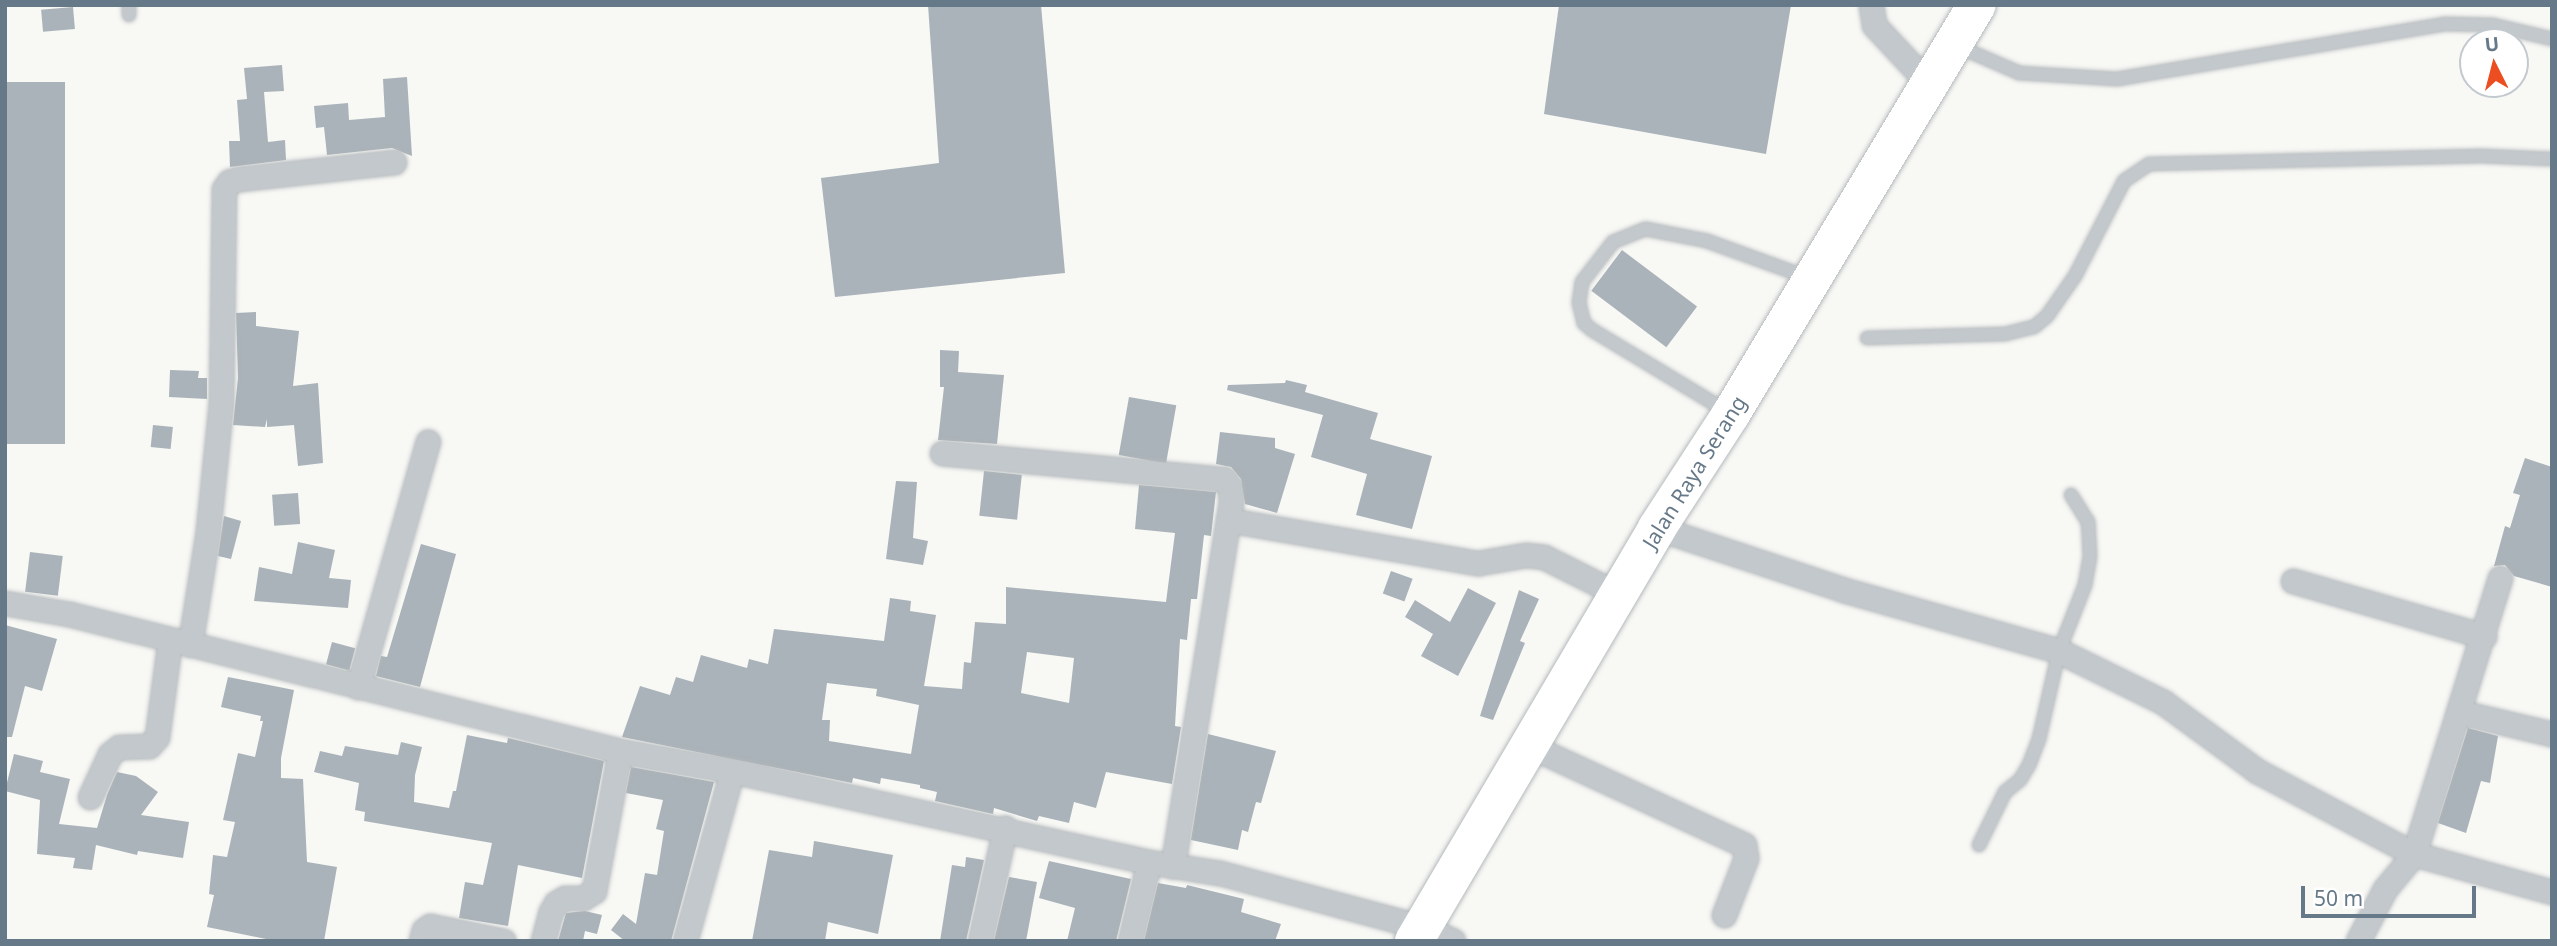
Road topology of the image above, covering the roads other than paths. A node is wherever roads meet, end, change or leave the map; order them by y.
1 (1871, 5) edge
2 (1977, 5) edge
3 (2552, 39) edge
4 (1953, 44) junction
5 (1930, 84) junction
6 (2552, 159) edge
7 (394, 162) dead end
8 (1812, 279) junction
9 (1867, 338) dead end
10 (1731, 414) junction
11 (428, 442) dead end
12 (942, 453) dead end
13 (2071, 495) dead end
14 (1228, 520) junction
15 (1657, 528) junction
16 (2500, 578) dead end
17 (2293, 581) dead end
18 (1618, 594) junction
19 (5, 603) edge
20 (2484, 636) junction
21 (180, 642) junction
22 (2059, 652) junction
23 (358, 688) junction
24 (2459, 712) junction
25 (2552, 734) edge
26 (1530, 746) junction
27 (620, 751) junction
28 (732, 772) junction
29 (90, 797) dead end
30 (1005, 828) junction
31 (1979, 845) dead end
32 (2414, 854) junction
33 (1149, 862) junction
34 (1173, 866) junction
35 (2552, 892) edge
36 (1724, 915) dead end
37 (1430, 936) edge
38 (421, 941) edge
39 (503, 941) edge
40 (544, 941) edge
41 (685, 941) edge
42 (979, 941) edge
43 (1129, 941) edge
44 (2358, 941) edge

1 - 5 street
2 - 4 highway, Jalan Raya Serang
3 - 4 lane
4 - 5 highway, Jalan Raya Serang
5 - 8 highway, Jalan Raya Serang
6 - 9 lane
7 - 21 street
8 - 10 highway, Jalan Raya Serang
8 - 10 lane
10 - 15 highway, Jalan Raya Serang
11 - 23 street
12 - 14 street
13 - 22 lane
14 - 18 street
14 - 34 street
15 - 18 highway, Jalan Raya Serang
15 - 22 street
16 - 20 street
17 - 20 street
18 - 26 highway, Jalan Raya Serang
19 - 21 street
20 - 24 street
21 - 23 street
21 - 29 street
22 - 31 lane
22 - 32 street
23 - 27 street
24 - 25 street
24 - 32 street
26 - 36 street
26 - 37 highway, Jalan Raya Serang
27 - 28 street
27 - 40 street
28 - 30 street
28 - 41 street
30 - 33 street
30 - 42 street
32 - 35 street
32 - 44 street
33 - 34 street
33 - 43 street
34 - 37 street
38 - 39 street

